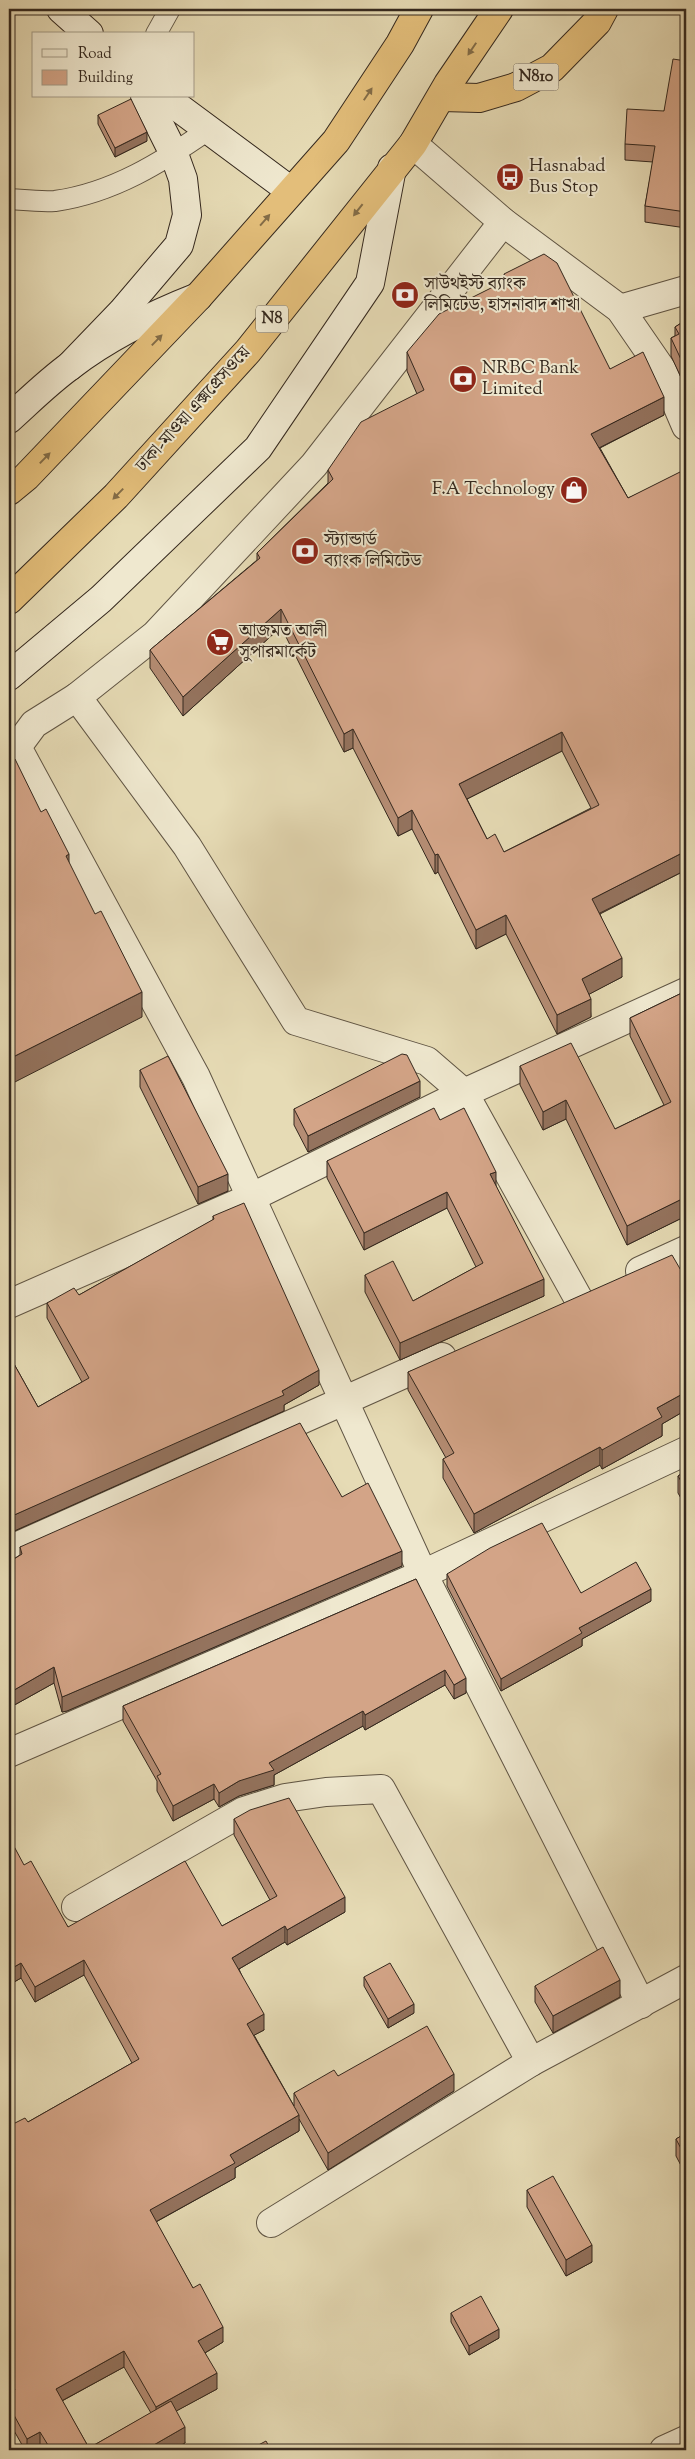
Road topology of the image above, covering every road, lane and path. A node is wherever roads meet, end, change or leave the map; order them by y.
1 (61, 9) edge
2 (170, 9) edge
3 (419, 9) edge
4 (499, 9) edge
5 (604, 9) edge
6 (87, 32) edge
7 (157, 32) edge
8 (442, 97) junction
9 (146, 98) edge
10 (166, 98) edge
11 (208, 130) junction
12 (413, 144) junction
13 (174, 154) junction
14 (392, 168) junction
15 (291, 190) junction
16 (9, 199) edge
17 (503, 222) junction
18 (686, 290) edge
19 (198, 297) junction
20 (620, 309) junction
21 (70, 366) junction
22 (9, 419) edge
23 (686, 426) edge
24 (9, 491) edge
25 (9, 600) edge
26 (9, 676) edge
27 (77, 697) junction
28 (686, 992) edge
29 (464, 1093) junction
30 (250, 1198) junction
31 (686, 1250) edge
32 (596, 1290) junction
33 (9, 1304) edge
34 (551, 1309) edge
35 (461, 1349) edge
36 (343, 1400) junction
37 (686, 1451) edge
38 (9, 1550) edge
39 (423, 1574) junction
40 (9, 1752) edge
41 (76, 1907) dead end
42 (686, 1979) edge
43 (641, 2004) junction
44 (531, 2062) junction
45 (271, 2223) dead end
46 (686, 2440) edge
47 (664, 2450) edge

1 - 6 street
2 - 7 lane
15 -> 3 highway
4 -> 8 highway, ঢাকা-মাওয়া এক্সপ্রেসওয়ে / N8
5 - 8 highway, N810
8 - 12 highway, ঢাকা-মাওয়া এক্সপ্রেসওয়ে / N8
9 - 13 street
10 - 11 street
11 - 13 lane
11 - 15 street
12 - 14 highway, ঢাকা-মাওয়া এক্সপ্রেসওয়ে / N8
12 - 17 street
13 - 16 lane
13 - 21 street
14 -> 25 highway, ঢাকা-মাওয়া এক্সপ্রেসওয়ে / N8
14 - 26 street
19 -> 15 highway
17 - 20 street
17 - 27 street
18 - 20 street
19 - 21 street
24 -> 19 highway
20 - 23 street
21 - 22 street
27 - 29 street
27 - 30 street
28 - 29 street
29 - 30 street
29 - 32 street
30 - 33 street
30 - 36 street
31 - 32 street
32 - 34 street
35 - 36 street
36 - 38 street
36 - 39 street
37 - 39 street
39 - 40 street
39 - 43 street
41 - 44 street
42 - 43 street
43 - 44 street
44 - 45 street
46 - 47 street

